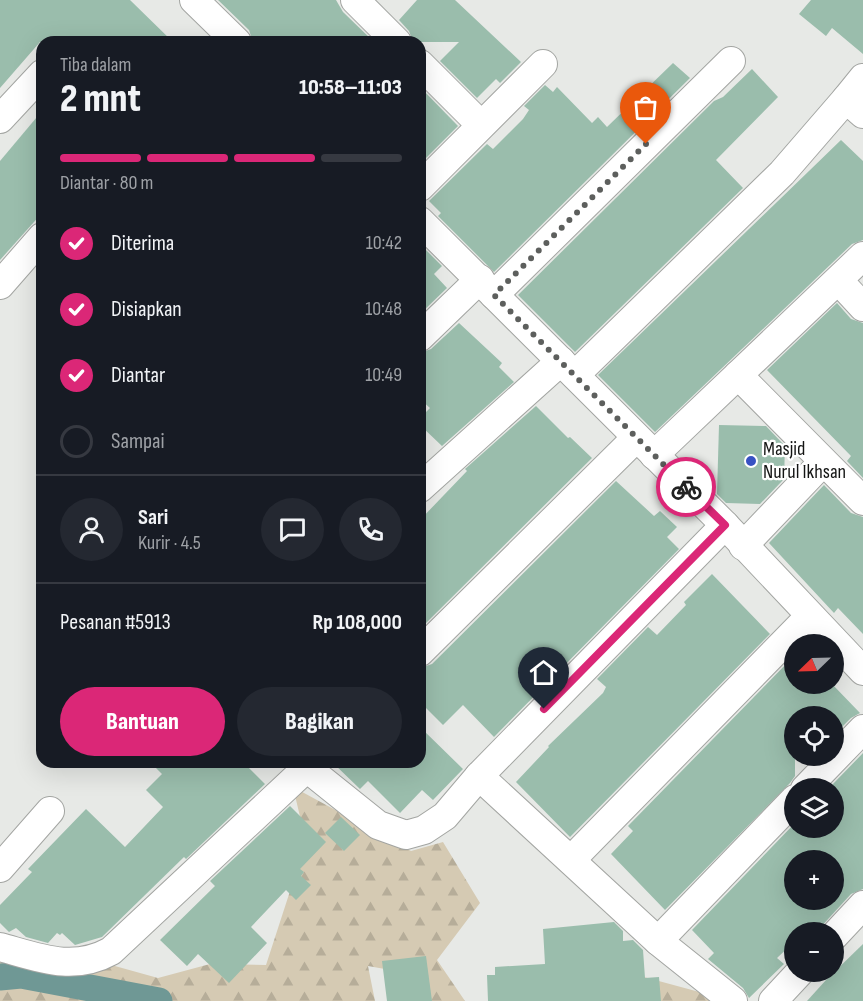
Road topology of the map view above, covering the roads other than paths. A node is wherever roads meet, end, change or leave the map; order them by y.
1 (194, 0) edge
2 (355, 0) edge
3 (231, 36) edge
4 (392, 36) edge
5 (731, 61) dead end
6 (543, 64) dead end
7 (426, 70) edge
8 (36, 80) edge
9 (857, 97) edge
10 (0, 119) edge
11 (481, 125) junction
12 (426, 181) edge
13 (426, 227) edge
14 (36, 244) edge
15 (863, 256) edge
16 (839, 281) junction
17 (0, 285) edge
18 (487, 287) junction
19 (863, 307) edge
20 (426, 333) edge
21 (568, 368) junction
22 (738, 375) junction
23 (645, 446) junction
24 (823, 462) junction
25 (426, 483) edge
26 (863, 501) edge
27 (725, 525) junction
28 (743, 546) junction
29 (810, 616) junction
30 (426, 647) edge
31 (863, 671) edge
32 (863, 729) edge
33 (307, 768) edge
34 (313, 768) edge
35 (478, 776) junction
36 (816, 778) edge
37 (784, 810) edge
38 (50, 811) dead end
39 (571, 860) junction
40 (0, 868) edge
41 (863, 905) edge
42 (844, 925) edge
43 (658, 941) junction
44 (0, 947) edge
45 (791, 982) edge
46 (733, 1001) edge
47 (773, 1001) edge

1 - 3 street
2 - 4 street
5 - 18 street
6 - 11 street
7 - 11 street
8 - 10 street
9 - 21 street
11 - 12 street
13 - 18 street
14 - 17 street
15 - 16 street
16 - 19 street
16 - 22 street
18 - 20 street
18 - 21 street
21 - 23 street
21 - 25 street
22 - 23 street
22 - 24 street
23 - 27 street
23 - 30 street
24 - 26 street
24 - 28 street
27 - 28 street
27 - 35 street
28 - 29 street
29 - 31 street
29 - 39 street
32 - 36 street
33 - 44 street
34 - 35 street
35 - 39 street
37 - 43 street
38 - 40 street
39 - 43 street
41 - 42 street
43 - 46 street
45 - 47 street

